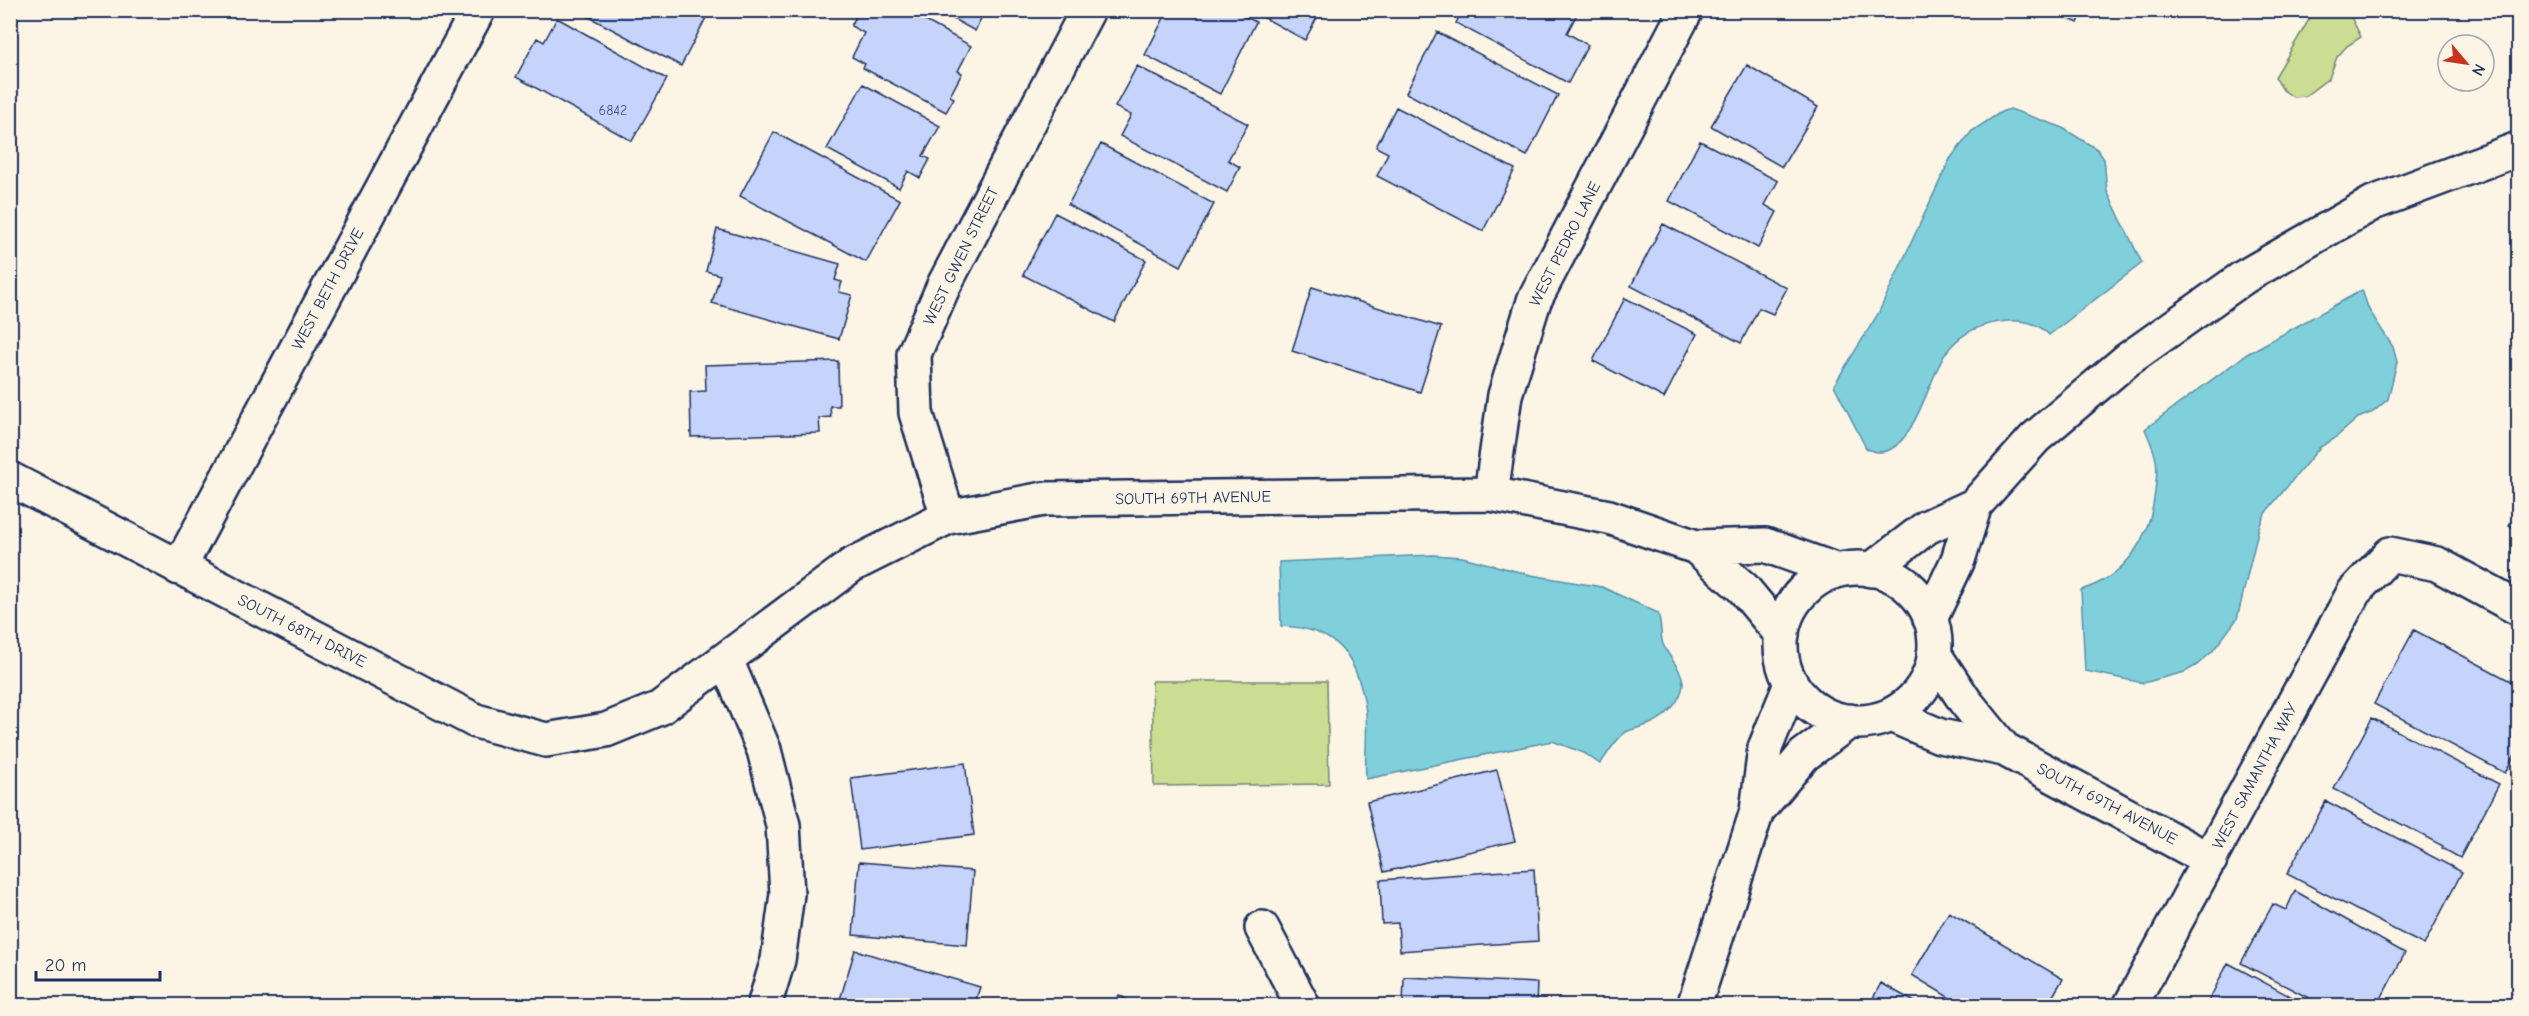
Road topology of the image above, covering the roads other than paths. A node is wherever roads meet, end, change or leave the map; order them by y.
1 (478, 10) edge
2 (1088, 10) edge
3 (1686, 10) edge
4 (2518, 149) edge
5 (10, 480) edge
6 (1491, 494) junction
7 (1975, 505) junction
8 (948, 517) junction
9 (1696, 547) junction
10 (179, 568) junction
11 (1835, 570) junction
12 (1871, 570) junction
13 (2518, 608) edge
14 (1930, 619) junction
15 (1782, 635) junction
16 (1934, 654) junction
17 (726, 660) junction
18 (1791, 684) junction
19 (1891, 715) junction
20 (1850, 721) junction
21 (2004, 748) junction
22 (1757, 811) junction
23 (2210, 860) junction
24 (1262, 928) dead end
25 (764, 1005) edge
26 (1303, 1005) edge
27 (1694, 1005) edge
28 (2130, 1005) edge

1 - 10 street, WEST BETH DRIVE
2 - 8 street, WEST GWEN STREET
3 - 6 street, WEST PEDRO LANE
4 - 7 street
5 - 10 street, SOUTH 68TH DRIVE
6 - 8 street, SOUTH 69TH AVENUE
6 - 9 street, SOUTH 69TH AVENUE
7 - 12 street
7 - 14 street
8 - 17 street, SOUTH 69TH AVENUE
9 - 11 street
9 - 15 street
10 - 17 street, SOUTH 68TH DRIVE
11 - 12 street
11 - 15 street
12 - 14 street
13 - 23 street, WEST SAMANTHA WAY
14 - 16 street
15 - 18 street
16 - 19 street
16 - 21 street
17 - 25 street
18 - 20 street
18 - 22 street
19 - 20 street
19 - 21 street
20 - 22 street
21 - 23 street, SOUTH 69TH AVENUE
22 - 27 street
23 - 28 street, WEST SAMANTHA WAY
24 - 26 street

